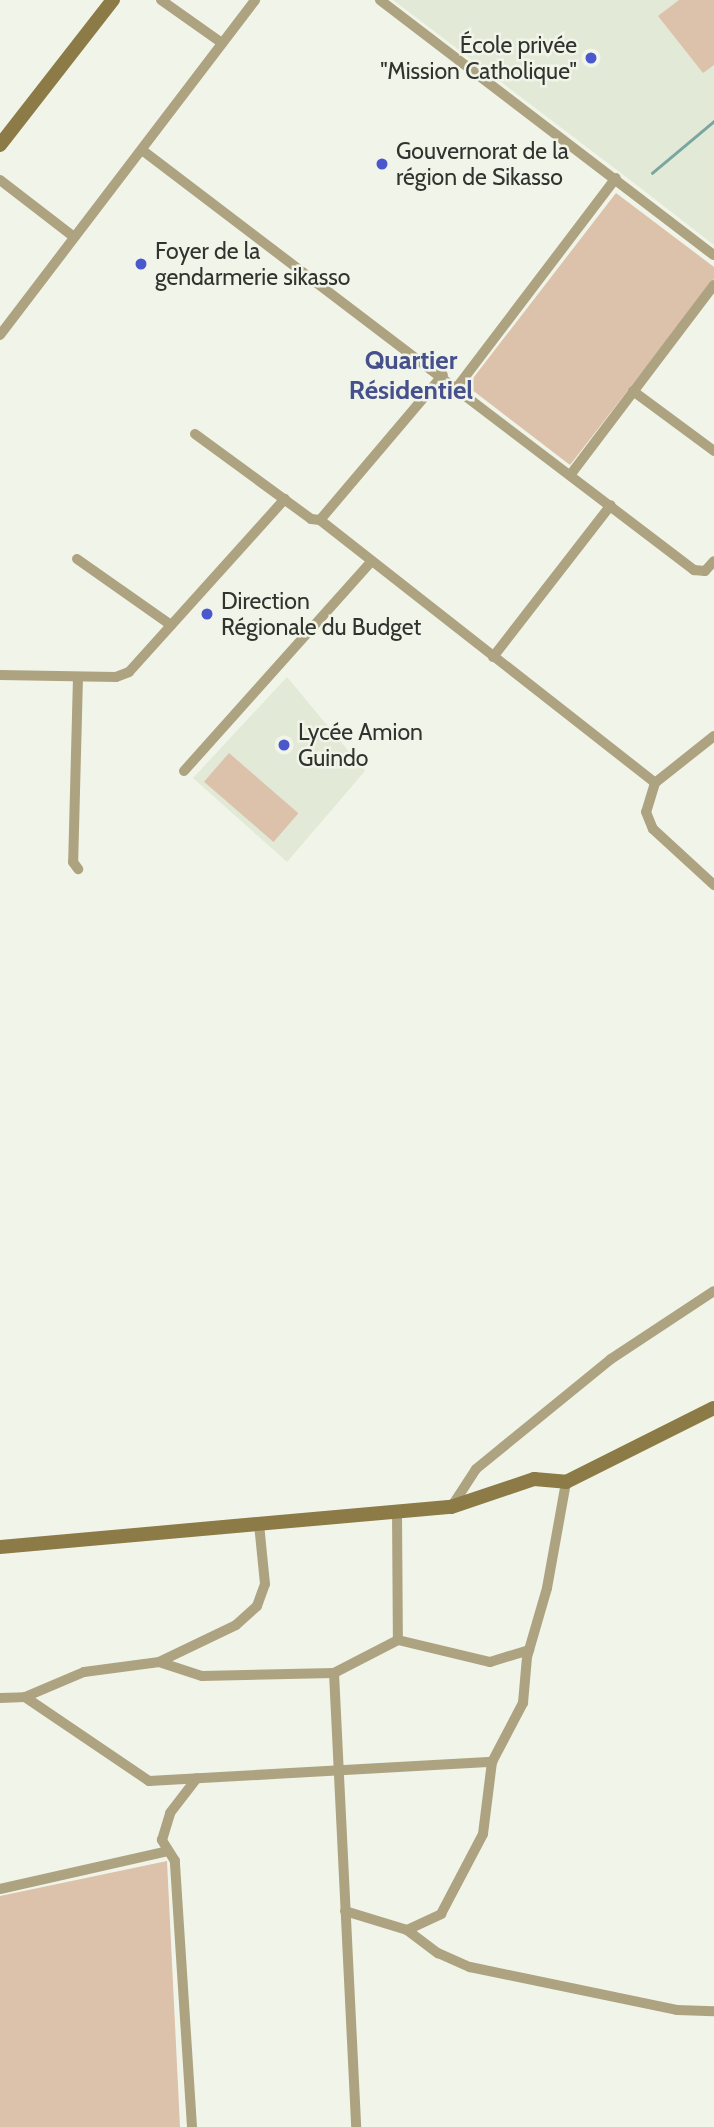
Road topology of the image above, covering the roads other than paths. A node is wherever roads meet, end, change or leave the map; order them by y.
1 (113, 0) edge
2 (160, 0) edge
3 (255, 0) edge
4 (380, 0) edge
5 (222, 43) junction
6 (0, 145) edge
7 (142, 150) junction
8 (616, 178) junction
9 (0, 180) edge
10 (74, 237) junction
11 (714, 255) edge
12 (714, 285) edge
13 (0, 335) edge
14 (443, 375) junction
15 (458, 386) junction
16 (632, 391) junction
17 (195, 434) dead end
18 (714, 451) edge
19 (571, 474) junction
20 (285, 499) junction
21 (611, 505) junction
22 (320, 520) junction
23 (78, 559) dead end
24 (714, 561) edge
25 (371, 562) junction
26 (171, 625) junction
27 (493, 657) junction
28 (0, 675) edge
29 (78, 677) junction
30 (714, 736) edge
31 (184, 771) dead end
32 (655, 783) junction
33 (78, 869) dead end
34 (714, 885) edge
35 (714, 1291) edge
36 (714, 1408) edge
37 (566, 1482) junction
38 (451, 1507) junction
39 (397, 1512) junction
40 (259, 1524) junction
41 (0, 1547) edge
42 (398, 1640) junction
43 (529, 1650) junction
44 (159, 1662) junction
45 (334, 1673) junction
46 (25, 1697) junction
47 (0, 1698) edge
48 (492, 1762) junction
49 (338, 1771) junction
50 (197, 1778) junction
51 (168, 1851) junction
52 (0, 1889) edge
53 (345, 1911) junction
54 (407, 1930) junction
55 (714, 2011) edge
56 (192, 2127) edge
57 (356, 2127) edge

1 - 6 street
2 - 5 street
3 - 5 street
4 - 8 street
5 - 7 street
7 - 10 street
7 - 14 street
8 - 11 street
8 - 15 street
9 - 10 street
10 - 13 street
12 - 16 street
14 - 15 street
14 - 22 street
15 - 19 street
16 - 18 street
16 - 19 street
17 - 20 street
19 - 21 street
20 - 22 street
20 - 26 street
21 - 24 street
21 - 27 street
22 - 25 street
23 - 26 street
25 - 27 street
25 - 31 street
26 - 29 street
27 - 32 street
28 - 29 street
29 - 33 street
30 - 32 street
32 - 34 street
35 - 38 street
36 - 37 street
37 - 38 street
37 - 43 street
38 - 39 street
39 - 40 street
39 - 42 street
40 - 41 street
40 - 44 street
42 - 43 street
42 - 45 street
43 - 48 street
44 - 45 street
44 - 46 street
45 - 49 street
46 - 47 street
46 - 50 street
48 - 49 street
48 - 54 street
49 - 50 street
49 - 53 street
50 - 51 street
51 - 52 street
51 - 56 street
53 - 54 street
53 - 57 street
54 - 55 street

